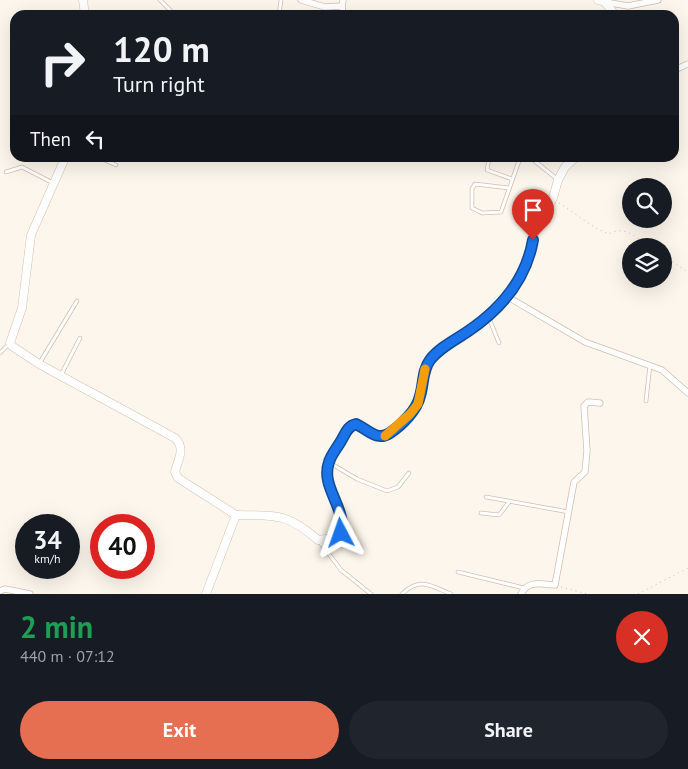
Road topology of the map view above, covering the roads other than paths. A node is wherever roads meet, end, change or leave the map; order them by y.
1 (160, 0) edge
2 (301, 0) edge
3 (658, 0) edge
4 (602, 1) edge
5 (170, 10) edge
6 (343, 10) edge
7 (63, 162) edge
8 (109, 162) edge
9 (488, 162) edge
10 (518, 162) edge
11 (536, 162) edge
12 (571, 162) edge
13 (116, 165) dead end
14 (6, 172) dead end
15 (512, 179) junction
16 (558, 180) junction
17 (53, 183) junction
18 (509, 188) junction
19 (508, 297) junction
20 (77, 301) dead end
21 (488, 318) junction
22 (80, 338) dead end
23 (10, 343) junction
24 (500, 343) dead end
25 (0, 352) edge
26 (39, 364) junction
27 (650, 364) junction
28 (60, 376) junction
29 (688, 393) edge
30 (646, 401) dead end
31 (600, 402) dead end
32 (328, 462) junction
33 (409, 472) dead end
34 (486, 497) dead end
35 (509, 502) junction
36 (570, 512) junction
37 (482, 513) dead end
38 (236, 516) junction
39 (318, 540) junction
40 (458, 572) dead end
41 (524, 588) junction
42 (0, 590) edge
43 (30, 594) edge
44 (206, 594) edge
45 (370, 594) edge
46 (402, 594) edge
47 (451, 594) edge
48 (521, 594) edge

1 - 5 lane
2 - 6 street
3 - 4 street
7 - 17 street
8 - 13 lane
9 - 15 lane
10 - 15 lane
11 - 16 lane
12 - 16 street
14 - 17 lane
15 - 18 lane
16 - 19 street
17 - 23 street
18 - 18 lane
19 - 21 street
19 - 27 street
20 - 26 lane
21 - 24 lane
21 - 32 street
22 - 28 lane
23 - 25 lane
23 - 26 street
26 - 28 street
27 - 29 street
27 - 30 lane
28 - 38 street
31 - 36 street
32 - 33 lane
32 - 39 street
34 - 35 lane
35 - 36 lane
35 - 37 lane
36 - 41 street
38 - 39 street
38 - 44 street
39 - 45 lane
40 - 41 lane
41 - 48 street
42 - 43 street
46 - 47 lane

